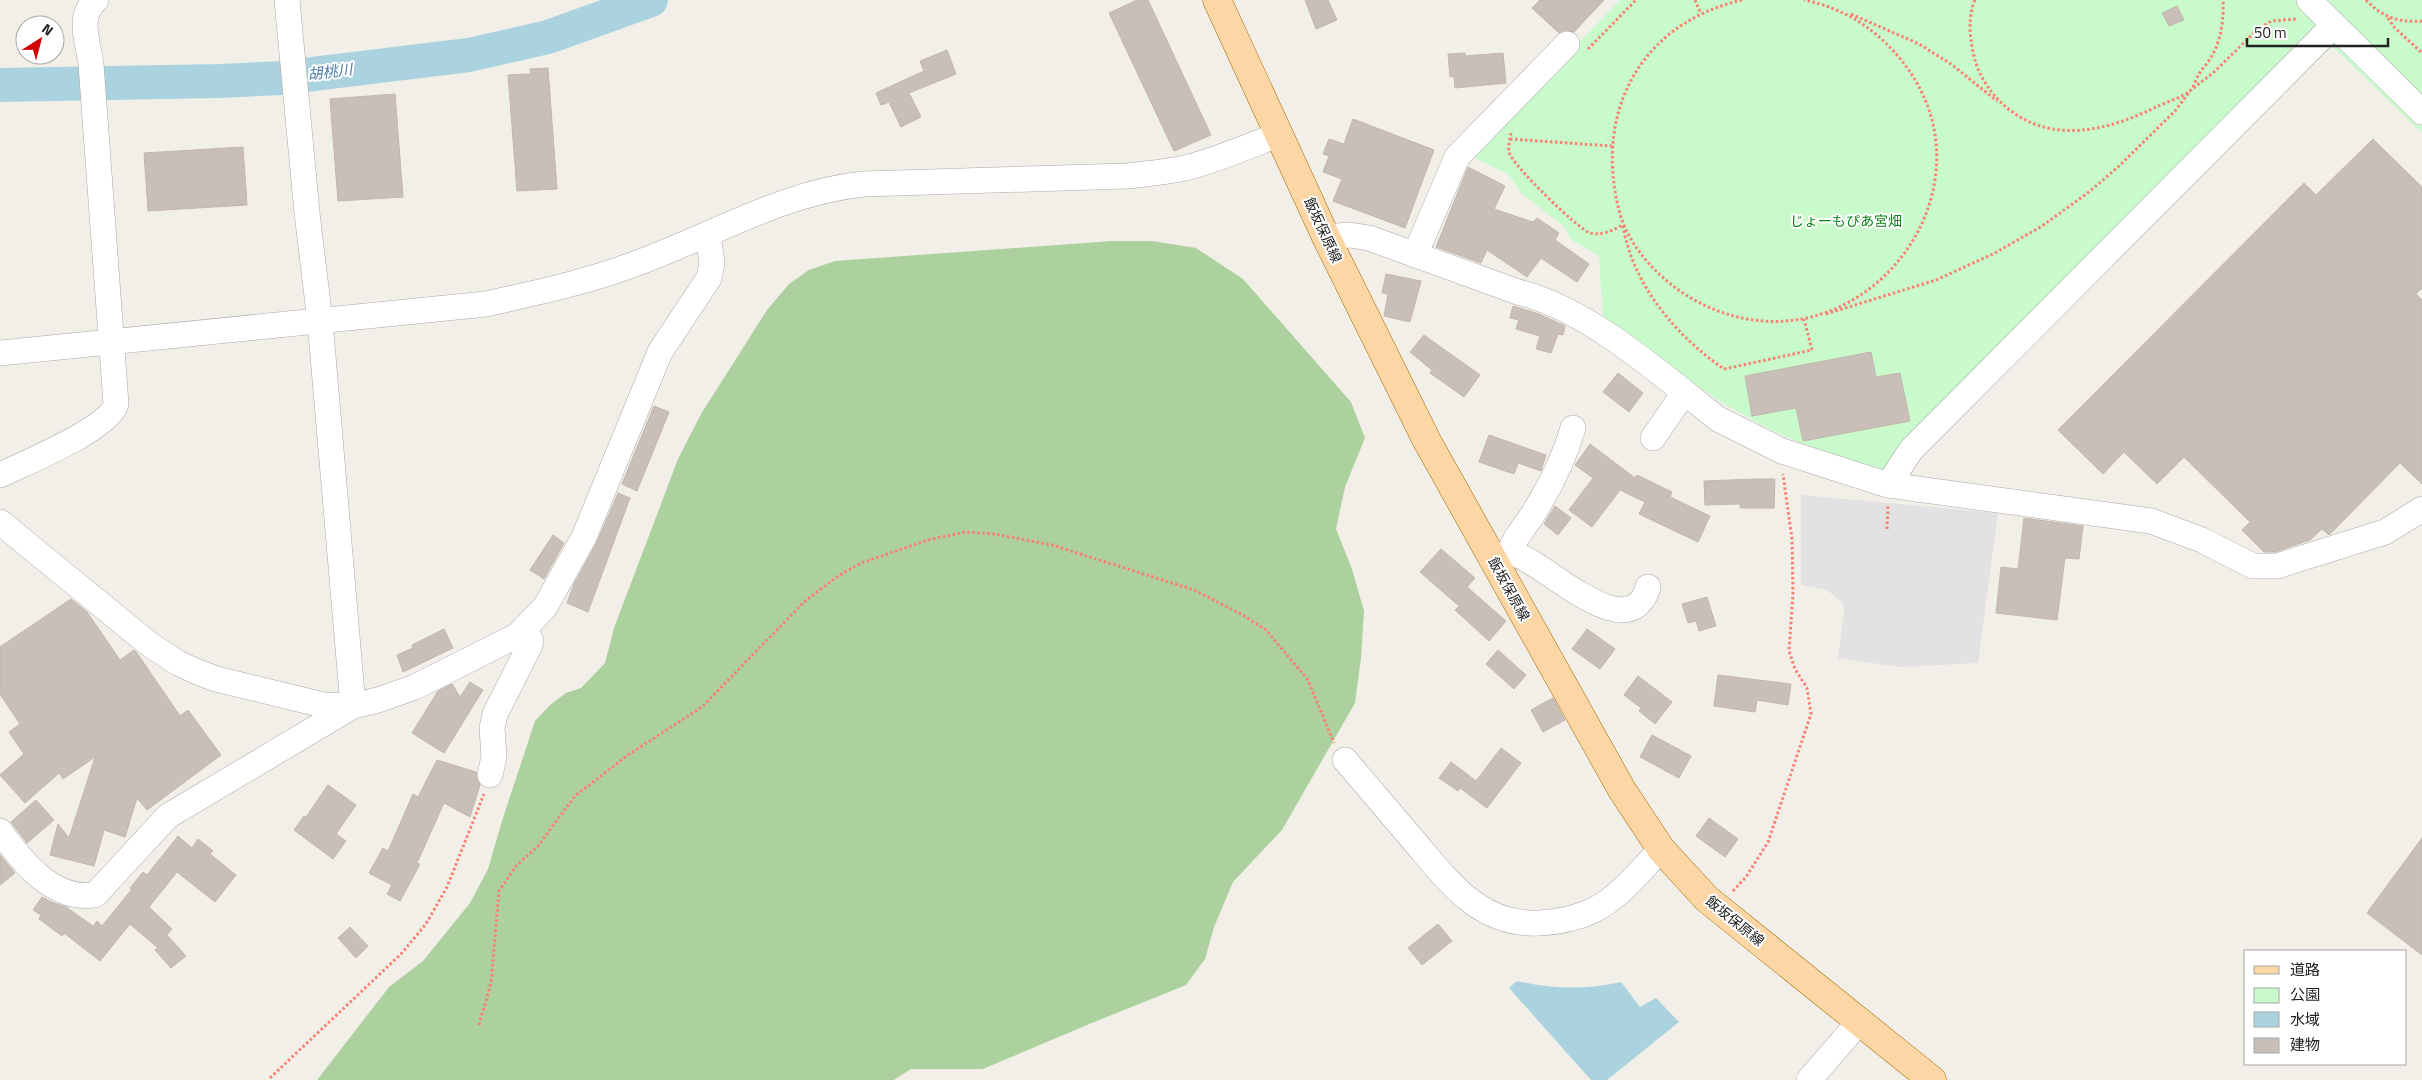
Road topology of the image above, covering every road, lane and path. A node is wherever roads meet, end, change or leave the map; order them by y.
1 (96, 0) edge
2 (287, 0) edge
3 (1217, 0) edge
4 (1636, 0) edge
5 (1695, 0) edge
6 (1736, 0) edge
7 (1742, 0) edge
8 (1804, 0) edge
9 (1975, 0) edge
10 (2223, 0) edge
11 (2366, 0) edge
12 (1725, 4) junction
13 (1834, 8) junction
14 (2307, 10) edge
15 (1700, 14) junction
16 (2388, 17) junction
17 (2422, 22) edge
18 (2334, 25) junction
19 (1574, 50) joint
20 (2422, 53) edge
21 (2191, 90) junction
22 (2012, 112) junction
23 (2422, 112) edge
24 (1511, 131) dead end
25 (1280, 134) junction
26 (1510, 139) junction
27 (1612, 146) junction
28 (1623, 225) junction
29 (708, 235) junction
30 (1326, 237) junction
31 (1415, 255) junction
32 (1822, 314) junction
33 (1804, 319) junction
34 (320, 320) junction
35 (112, 342) junction
36 (0, 353) edge
37 (1684, 392) junction
38 (1573, 428) dead end
39 (1653, 438) dead end
40 (1782, 451) junction
41 (0, 475) edge
42 (1888, 485) junction
43 (2422, 509) edge
44 (0, 522) edge
45 (1500, 556) junction
46 (1648, 587) dead end
47 (524, 629) junction
48 (353, 706) junction
49 (1345, 760) joint
50 (490, 775) joint
51 (0, 831) edge
52 (1661, 849) junction
53 (1717, 907) junction
54 (1860, 1021) junction
55 (479, 1025) dead end
56 (270, 1078) dead end
57 (1809, 1080) edge
58 (1932, 1080) edge

1 - 35 street
2 - 34 street
3 - 25 main road, 飯坂保原線
4 - 19 path
5 - 15 path
6 - 12 path
7 - 12 path
8 - 13 path
9 - 22 path
10 - 21 path
11 - 16 path
12 - 15 path
13 - 22 path
13 - 32 path
14 - 18 street
14 - 21 path
15 - 27 path
16 - 17 path
16 - 20 path
18 - 23 street
18 - 42 street
19 - 31 street
21 - 22 path
21 - 32 path
24 - 26 path
25 - 29 street
25 - 30 main road, 飯坂保原線
26 - 27 path
26 - 28 path
27 - 28 path
28 - 33 path
28 - 33 path
29 - 34 street
29 - 47 street
30 - 31 street
30 - 45 main road, 飯坂保原線
31 - 37 street
32 - 33 path
34 - 35 street
34 - 48 street
35 - 36 street
35 - 41 street
37 - 39 street
37 - 40 street
38 - 45 street
40 - 42 street
40 - 53 path
42 - 43 street
44 - 48 street
45 - 46 street
45 - 52 main road, 飯坂保原線
47 - 48 street
47 - 50 street
48 - 51 street
49 - 52 street
49 - 55 path
50 - 56 path
52 - 53 main road, 飯坂保原線
53 - 54 main road, 飯坂保原線
54 - 57 street
54 - 58 main road, 飯坂保原線

